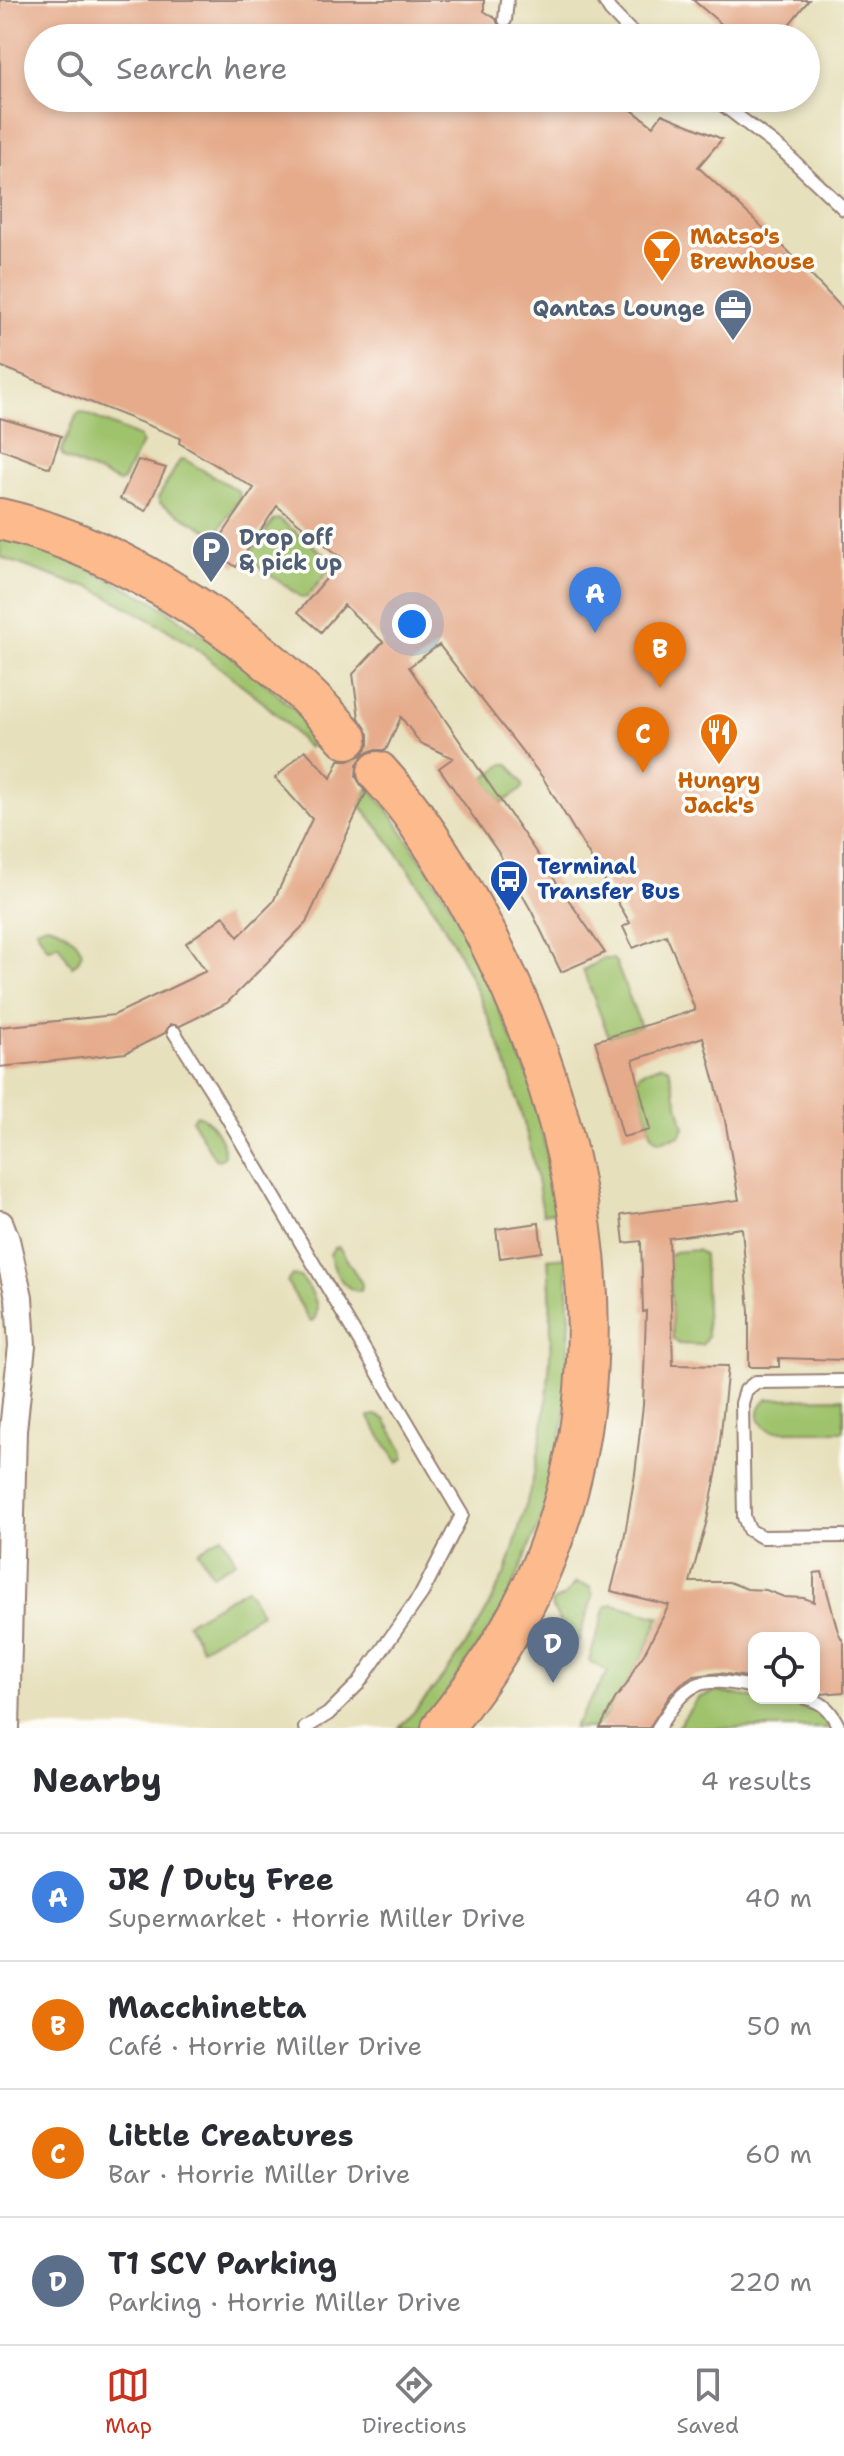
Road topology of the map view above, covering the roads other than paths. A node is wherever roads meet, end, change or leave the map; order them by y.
1 (507, 0) edge
2 (604, 0) edge
3 (505, 20) dead end
4 (624, 24) edge
5 (732, 112) edge
6 (844, 209) edge
7 (0, 519) edge
8 (347, 738) dead end
9 (378, 772) dead end
10 (174, 1032) dead end
11 (0, 1224) edge
12 (844, 1381) edge
13 (6, 1430) edge
14 (844, 1536) edge
15 (748, 1686) edge
16 (820, 1703) edge
17 (6, 1728) edge
18 (305, 1728) edge
19 (442, 1728) edge
20 (658, 1728) edge
21 (839, 1728) edge

1 - 3 lane
2 - 4 lane
5 - 6 lane
7 - 8 main road
9 - 19 main road
10 - 18 lane
11 - 13 street
12 - 14 lane
13 - 17 street
15 - 20 lane
16 - 21 lane

